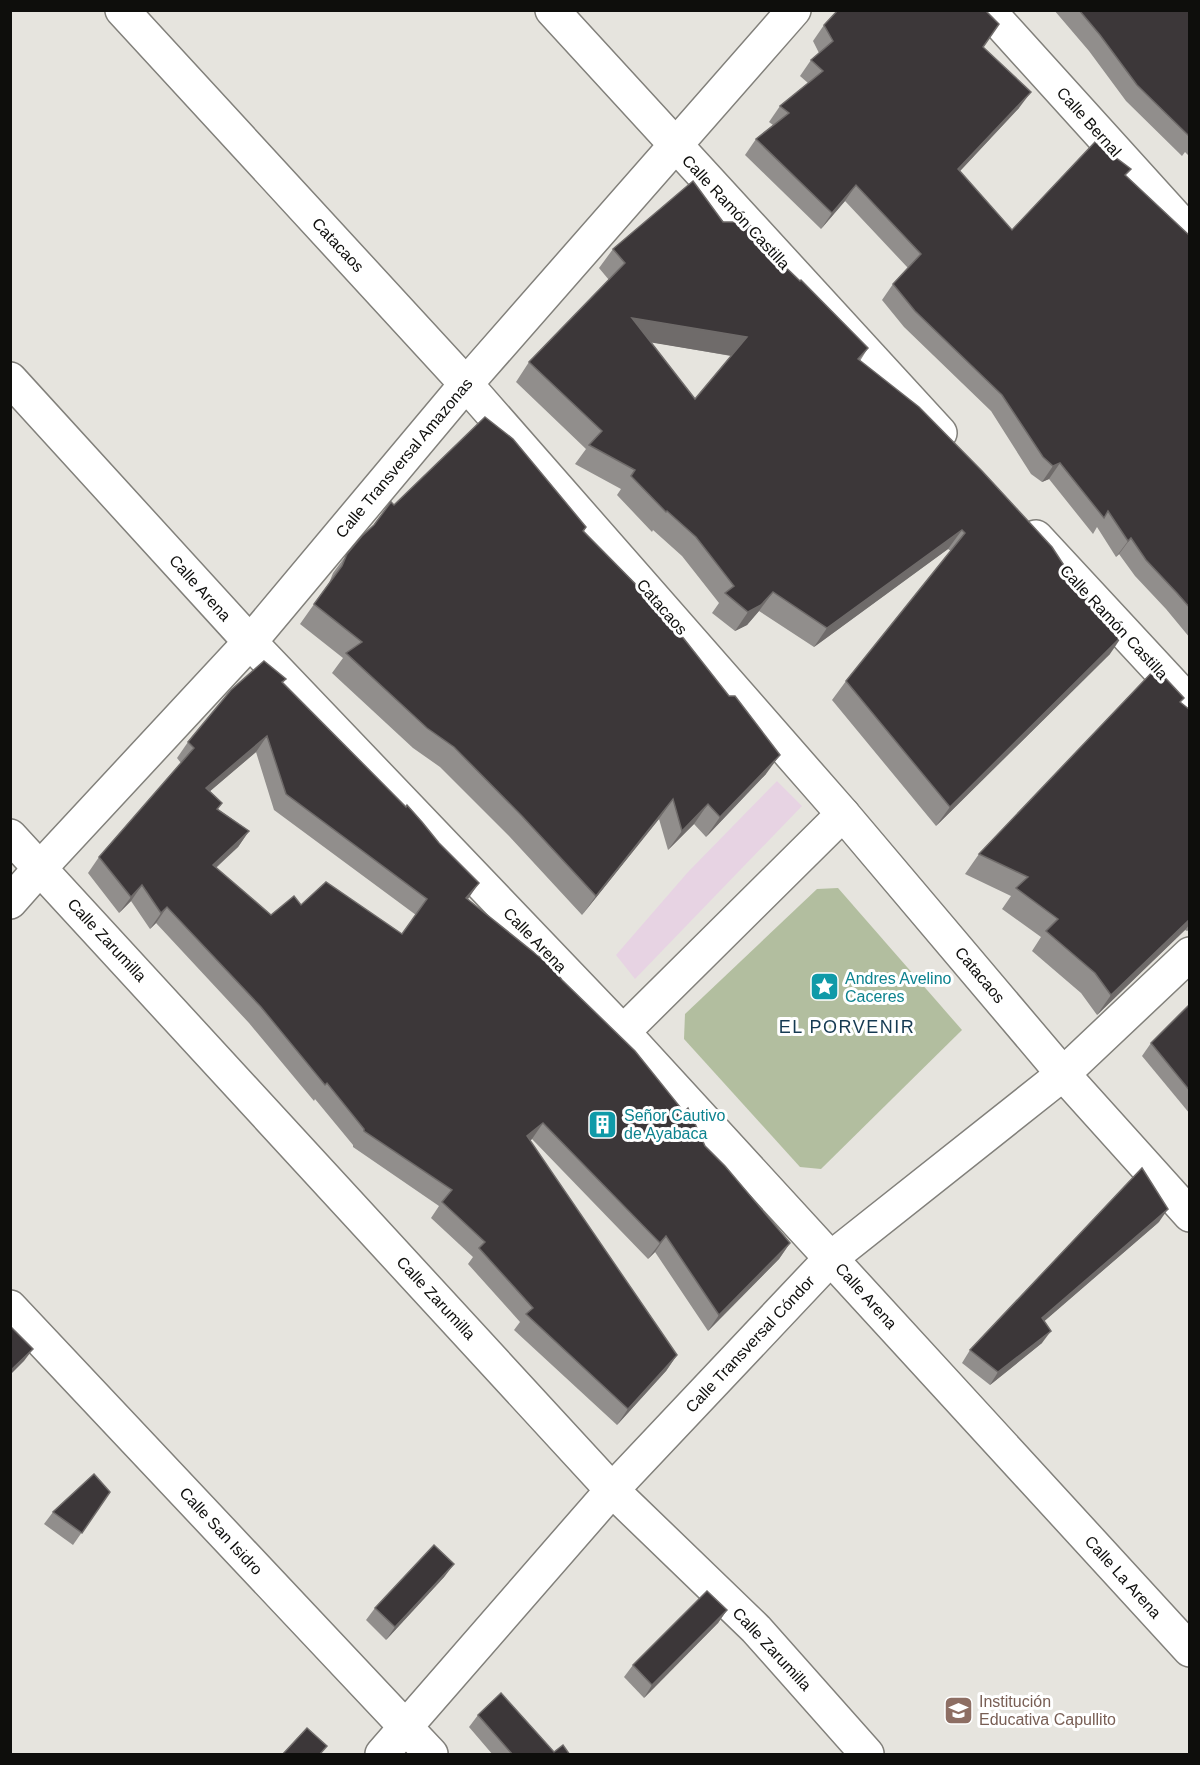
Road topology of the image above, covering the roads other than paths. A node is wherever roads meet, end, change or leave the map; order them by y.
1 (122, 10) edge
2 (552, 10) edge
3 (794, 10) edge
4 (988, 10) edge
5 (675, 146) junction
6 (1190, 233) edge
7 (10, 379) edge
8 (466, 384) junction
9 (956, 450) edge
10 (1012, 511) edge
11 (250, 642) junction
12 (1190, 703) edge
13 (843, 814) junction
14 (10, 836) edge
15 (40, 867) junction
16 (10, 902) edge
17 (1190, 954) edge
18 (623, 1032) junction
19 (1063, 1074) junction
20 (1190, 1215) edge
21 (831, 1258) junction
22 (10, 1307) edge
23 (612, 1490) junction
24 (1056, 1504) joint
25 (1190, 1650) edge
26 (406, 1728) junction
27 (382, 1755) edge
28 (431, 1755) edge
29 (867, 1755) edge

1 - 8 street, Catacaos
2 - 5 street, Calle Ramón Castilla
3 - 5 street, Calle Transversal Amazonas
4 - 6 street, Calle Bernal
5 - 8 street, Calle Transversal Amazonas
5 - 9 street, Calle Ramón Castilla
7 - 11 street, Calle Arena
8 - 11 street, Calle Transversal Amazonas
8 - 13 street, Catacaos
10 - 12 street, Calle Ramón Castilla
11 - 15 street, Calle Transversal Amazonas
11 - 18 street, Calle Arena
13 - 18 street
13 - 19 street, Catacaos
14 - 15 street, Calle Zarumilla
15 - 16 street, Calle Transversal Amazonas
15 - 23 street, Calle Zarumilla
17 - 19 street, Calle Transversal Cóndor
18 - 21 street, Calle Arena
19 - 20 street, Catacaos
19 - 21 street, Calle Transversal Cóndor
21 - 23 street, Calle Transversal Cóndor
21 - 24 street, Calle Arena
22 - 26 street, Calle San Isidro
23 - 26 street, Calle Transversal Cóndor
23 - 29 street, Calle Zarumilla
24 - 25 street, Calle La Arena
26 - 27 street, Calle Transversal Cóndor
26 - 28 street, Calle San Isidro

